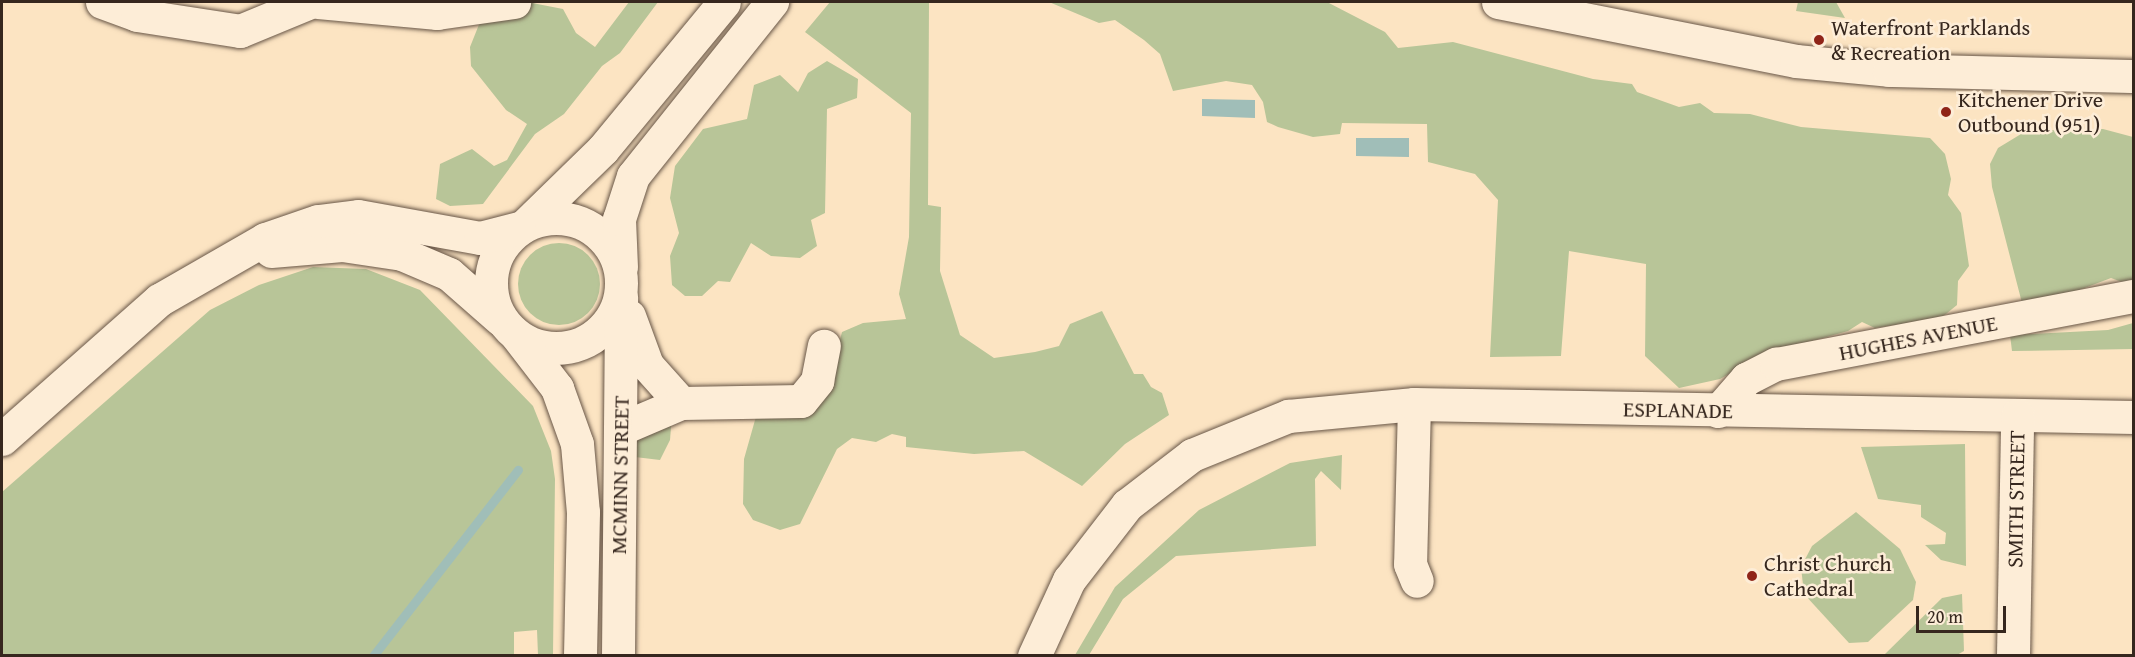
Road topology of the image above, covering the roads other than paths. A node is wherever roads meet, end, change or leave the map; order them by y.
1 (102, 2) edge
2 (310, 2) edge
3 (318, 2) edge
4 (514, 2) edge
5 (724, 2) edge
6 (772, 2) edge
7 (1498, 2) edge
8 (2133, 76) edge
9 (522, 226) junction
10 (211, 268) junction
11 (621, 285) junction
12 (2133, 296) edge
13 (511, 330) junction
14 (824, 346) dead end
15 (681, 403) junction
16 (1414, 404) junction
17 (1718, 411) junction
18 (2017, 415) junction
19 (2133, 417) edge
20 (620, 429) junction
21 (2, 439) edge
22 (1417, 581) dead end
23 (580, 656) edge
24 (618, 656) edge
25 (1034, 656) edge
26 (2013, 656) edge

1 - 2 street
3 - 4 street
5 - 9 street
6 - 11 street, MCMINN STREET
7 - 8 street
9 - 10 street
9 - 11 street
9 - 13 street
10 - 13 street
10 - 21 street
11 - 13 street
11 - 15 street
11 - 20 street, MCMINN STREET
12 - 17 street, HUGHES AVENUE
13 - 23 street, MCMINN STREET
14 - 15 street
15 - 20 street
16 - 17 street, ESPLANADE
16 - 22 street
16 - 25 street, ESPLANADE
17 - 18 street, ESPLANADE
18 - 19 street, ESPLANADE
18 - 26 street, SMITH STREET
20 - 24 street, MCMINN STREET

